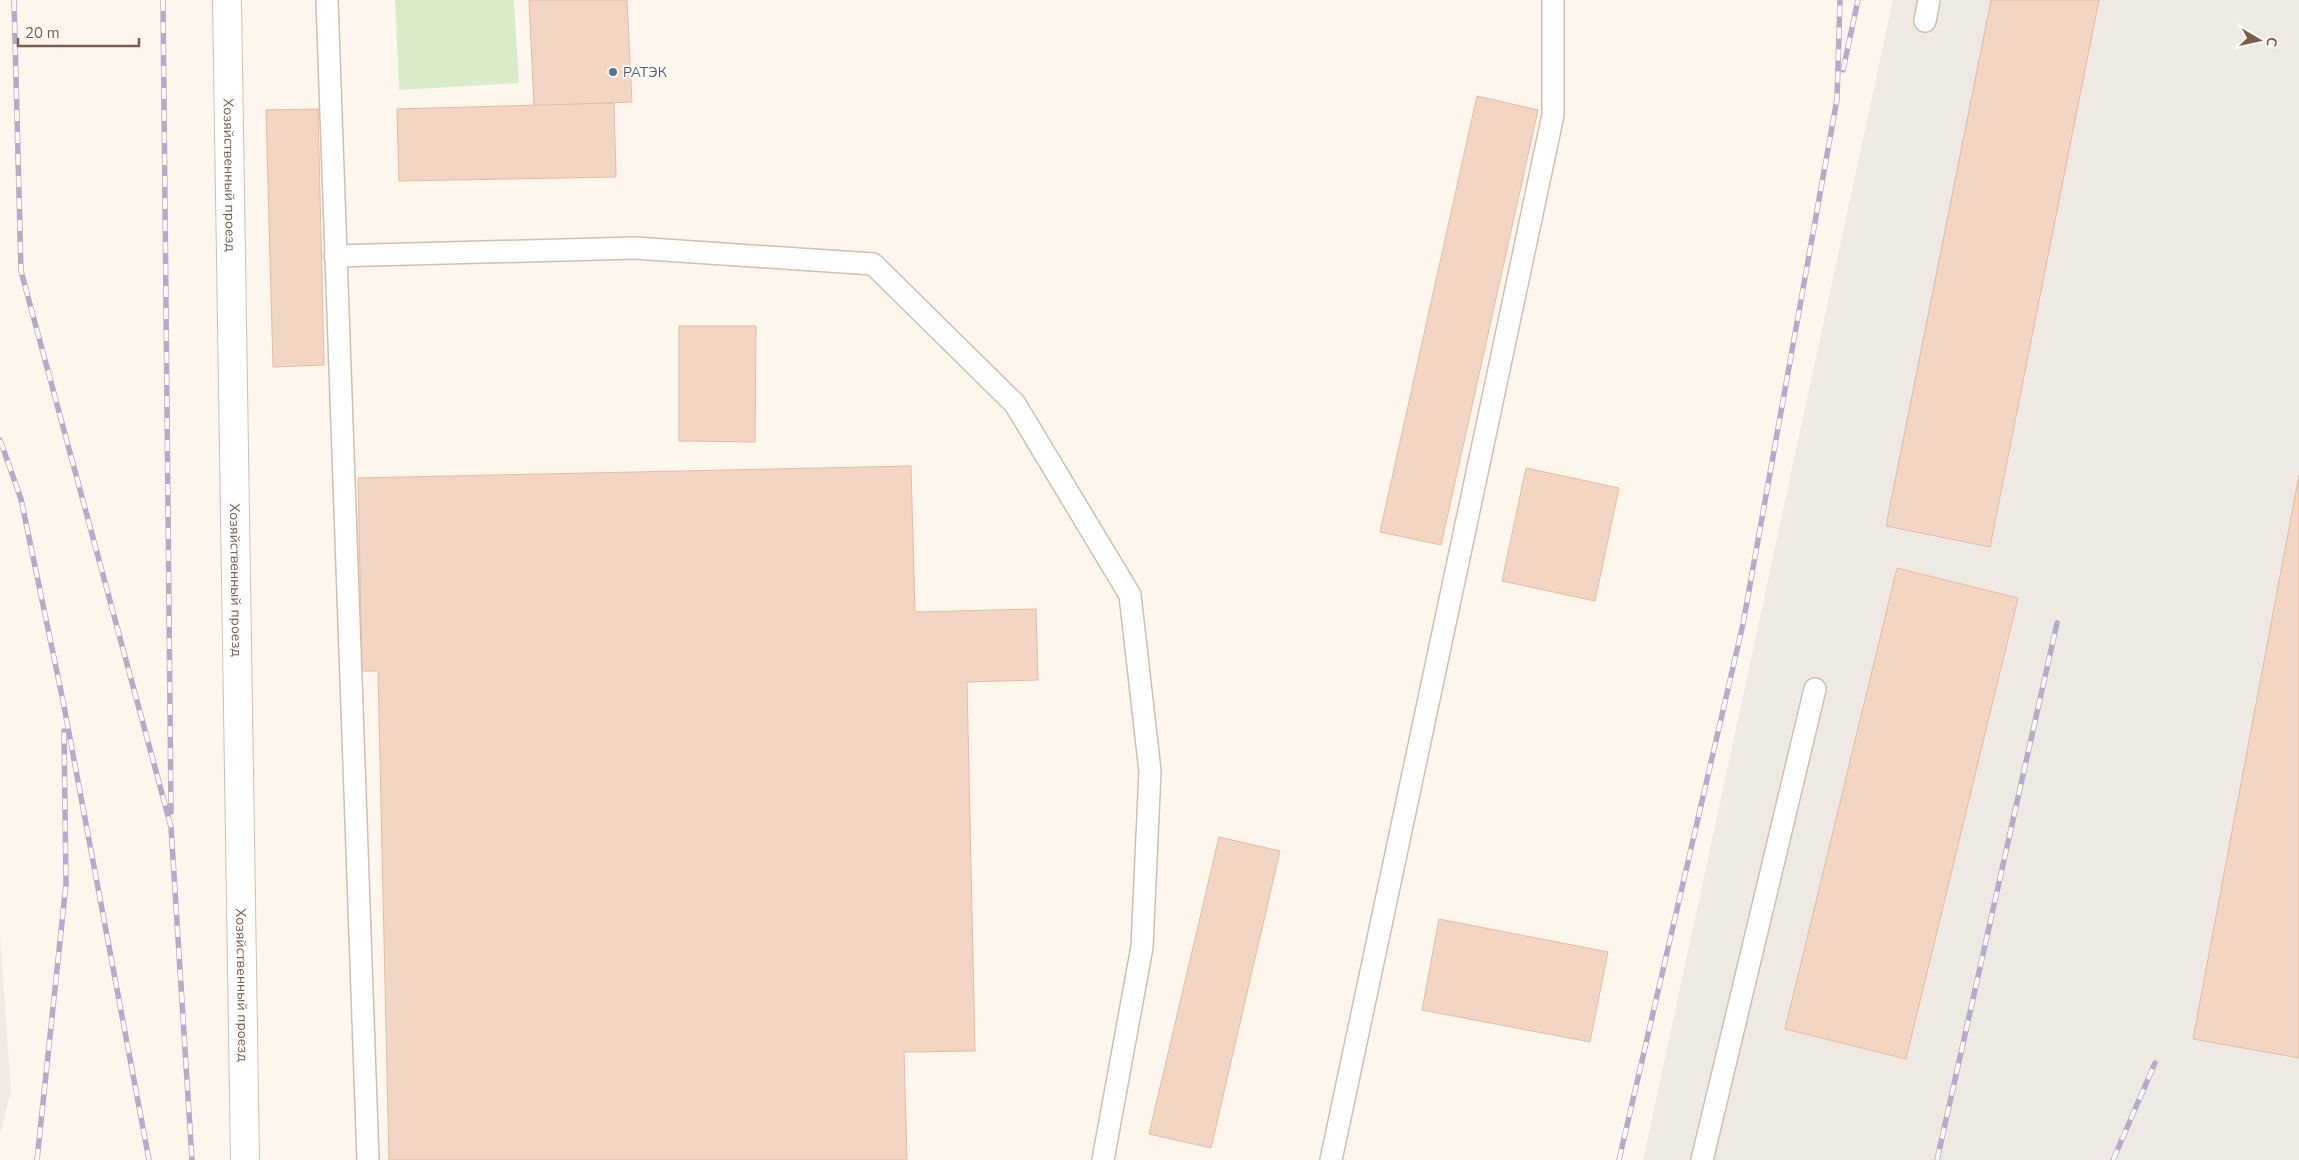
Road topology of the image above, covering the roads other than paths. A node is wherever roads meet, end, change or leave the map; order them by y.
1 (227, 0) edge
2 (327, 0) edge
3 (1553, 0) edge
4 (1929, 0) edge
5 (1925, 21) dead end
6 (335, 256) junction
7 (1815, 689) dead end
8 (244, 1160) edge
9 (368, 1160) edge
10 (1103, 1160) edge
11 (1330, 1160) edge
12 (1702, 1160) edge

1 - 8 street, Хозяйственный проезд
2 - 6 lane
3 - 11 lane
4 - 5 lane
6 - 9 lane
6 - 10 lane
7 - 12 lane

